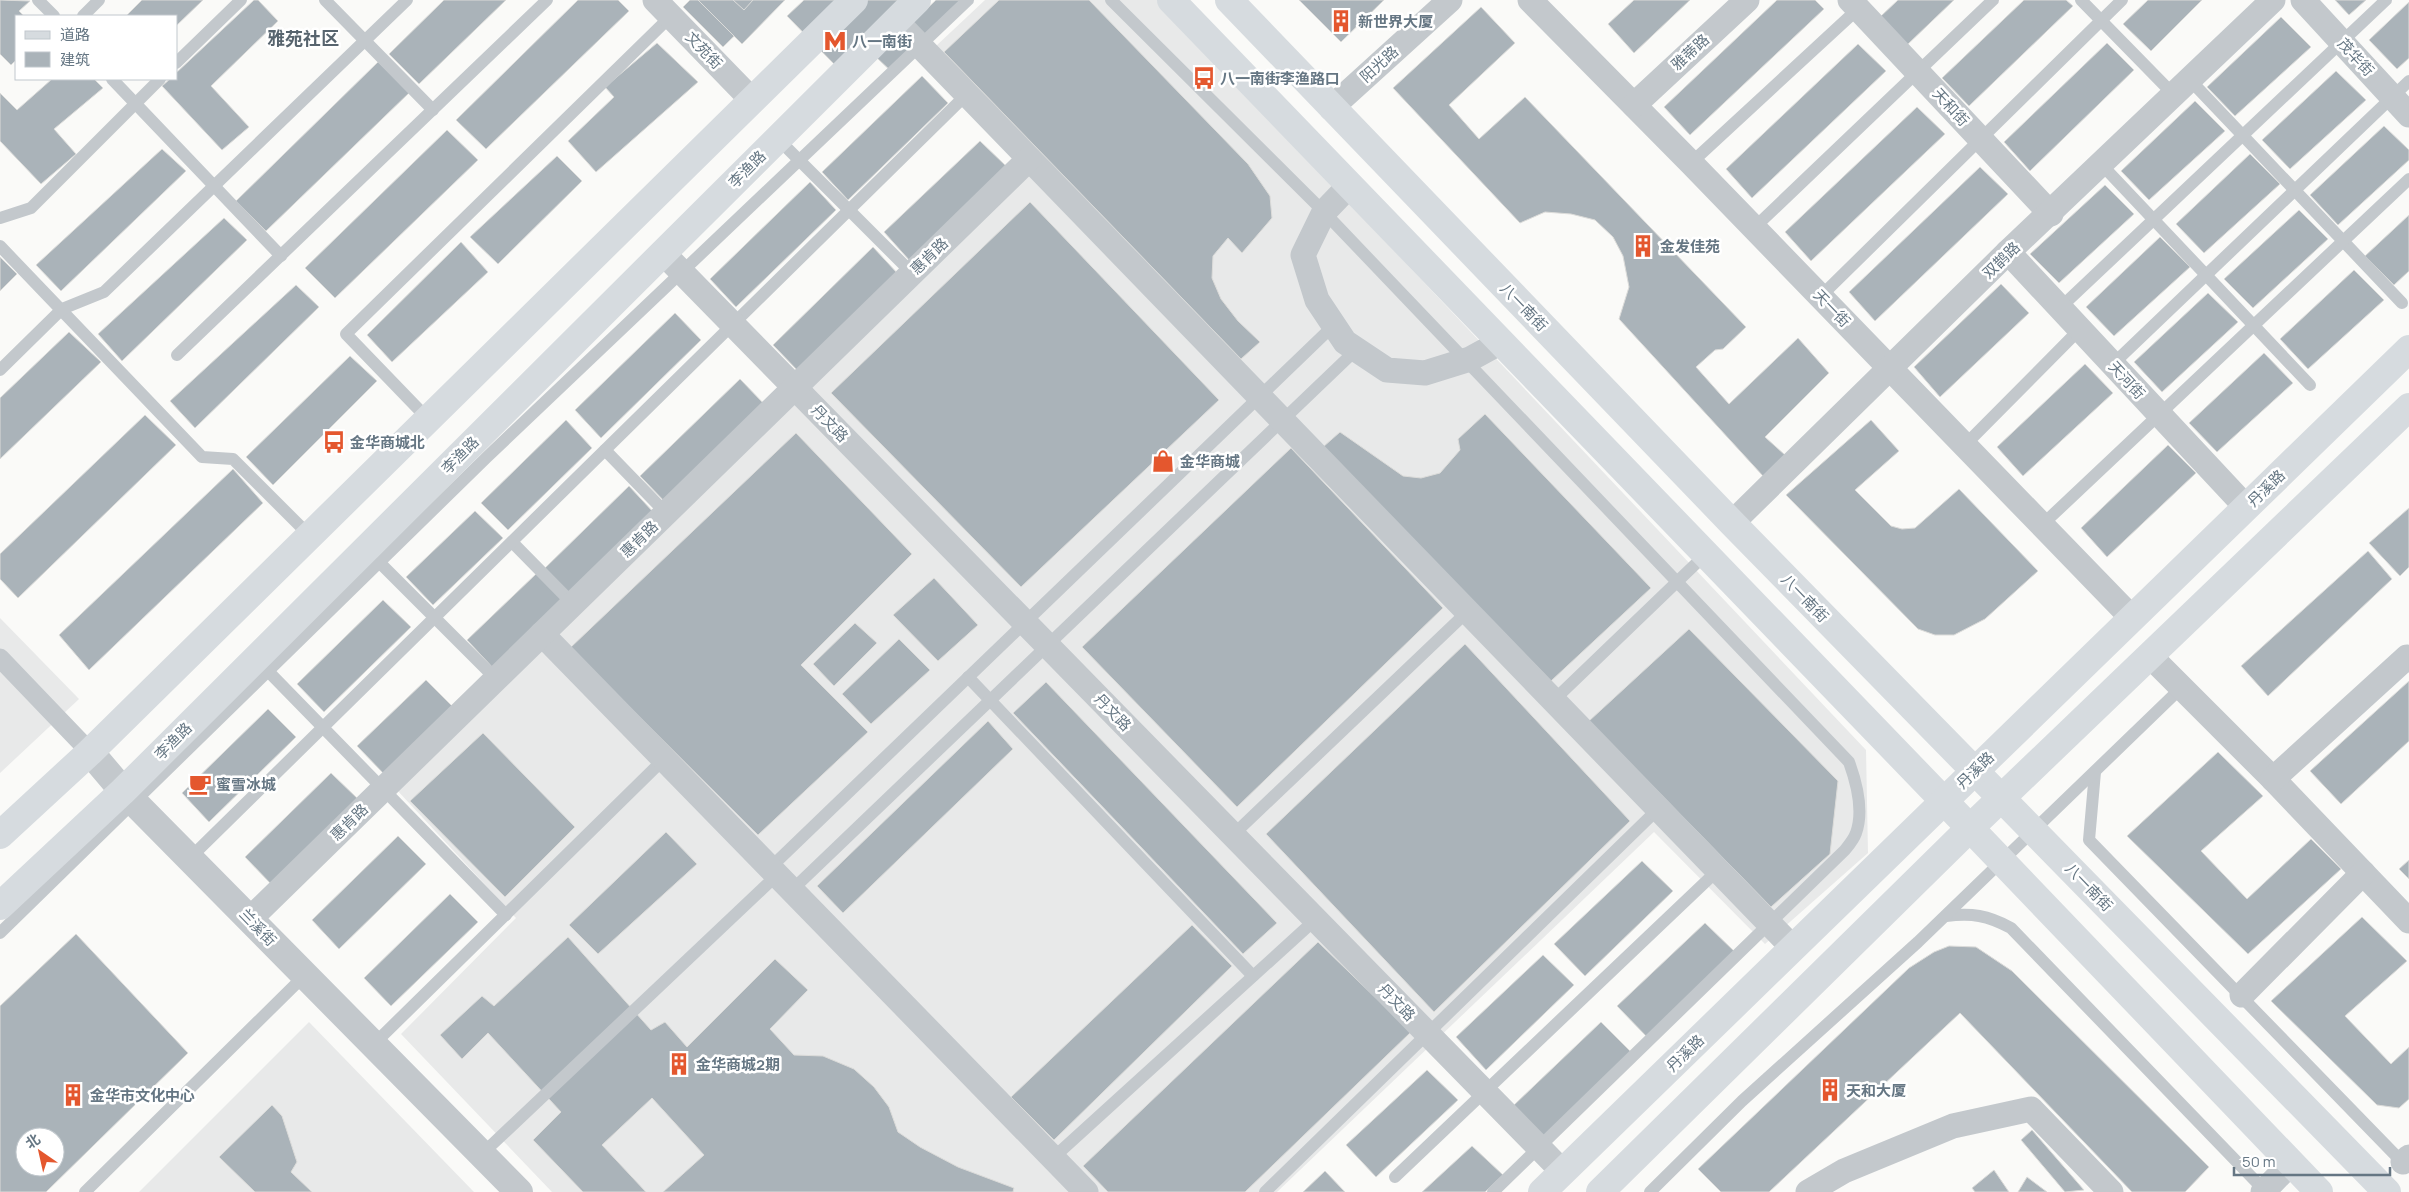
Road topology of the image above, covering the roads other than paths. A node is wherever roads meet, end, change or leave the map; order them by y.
1 (38, 0) edge
2 (99, 0) edge
3 (242, 0) edge
4 (325, 0) edge
5 (407, 0) edge
6 (547, 0) edge
7 (854, 0) edge
8 (917, 0) edge
9 (968, 0) edge
10 (1111, 0) edge
11 (1171, 0) edge
12 (1229, 0) edge
13 (1450, 0) edge
14 (1530, 0) edge
15 (1747, 0) edge
16 (1993, 0) edge
17 (2081, 0) edge
18 (2122, 0) edge
19 (2273, 0) edge
20 (2303, 0) edge
21 (2386, 0) edge
22 (1858, 3) edge
23 (663, 8) edge
24 (53, 15) edge
25 (84, 15) edge
26 (2101, 20) junction
27 (896, 21) junction
28 (365, 41) junction
29 (2342, 42) junction
30 (920, 45) junction
31 (178, 61) edge
32 (1918, 72) junction
33 (113, 80) edge
34 (159, 80) edge
35 (2182, 87) junction
36 (2401, 89) edge
37 (967, 94) junction
38 (752, 100) junction
39 (135, 103) junction
40 (1634, 105) junction
41 (1331, 108) junction
42 (433, 110) junction
43 (2409, 115) edge
44 (2242, 135) junction
45 (778, 139) junction
46 (1980, 139) junction
47 (1029, 159) junction
48 (799, 160) junction
49 (1691, 163) junction
50 (2102, 164) junction
51 (2409, 179) edge
52 (1350, 185) junction
53 (214, 186) junction
54 (2295, 190) junction
55 (849, 210) junction
56 (1324, 212) junction
57 (2051, 214) junction
58 (0, 218) edge
59 (2154, 219) junction
60 (1754, 228) junction
61 (2343, 242) junction
62 (0, 246) edge
63 (2008, 252) junction
64 (281, 256) junction
65 (673, 262) junction
66 (912, 273) junction
67 (2206, 275) junction
68 (1821, 296) junction
69 (2402, 304) dead end
70 (2060, 308) junction
71 (62, 309) junction
72 (733, 324) junction
73 (1334, 325) junction
74 (2254, 326) junction
75 (2080, 329) junction
76 (1501, 342) junction
77 (1357, 349) junction
78 (2409, 349) edge
79 (177, 356) dead end
80 (1465, 360) junction
81 (2113, 364) junction
82 (1891, 368) junction
83 (0, 370) edge
84 (2310, 385) dead end
85 (795, 387) junction
86 (1259, 398) junction
87 (2409, 407) edge
88 (2160, 415) junction
89 (428, 419) junction
90 (1281, 421) junction
91 (1965, 445) junction
92 (605, 450) junction
93 (2246, 507) junction
94 (666, 513) junction
95 (1732, 523) junction
96 (2042, 525) junction
97 (310, 536) junction
98 (512, 542) junction
99 (1706, 554) junction
100 (372, 556) junction
101 (1677, 583) junction
102 (573, 604) junction
103 (1467, 612) junction
104 (435, 618) junction
105 (2132, 618) junction
106 (1025, 622) junction
107 (542, 634) junction
108 (1048, 645) junction
109 (2150, 656) junction
110 (0, 658) edge
111 (2409, 660) edge
112 (262, 665) junction
113 (968, 677) junction
114 (496, 679) junction
115 (2182, 688) junction
116 (990, 700) junction
117 (1553, 701) junction
118 (323, 728) junction
119 (90, 752) junction
120 (664, 760) junction
121 (1975, 771) junction
122 (2095, 772) junction
123 (2273, 779) junction
124 (383, 789) junction
125 (129, 796) junction
126 (2002, 799) junction
127 (1944, 801) junction
128 (1658, 809) junction
129 (1970, 828) junction
130 (2034, 830) junction
131 (0, 835) edge
132 (1234, 835) junction
133 (192, 857) junction
134 (2002, 861) junction
135 (1717, 871) junction
136 (2364, 873) junction
137 (780, 878) junction
138 (0, 906) edge
139 (506, 915) junction
140 (1946, 916) junction
141 (250, 919) junction
142 (1316, 919) junction
143 (2409, 921) edge
144 (1769, 924) junction
145 (0, 932) edge
146 (1793, 948) junction
147 (305, 975) junction
148 (1253, 976) junction
149 (2242, 995) junction
150 (1428, 1033) junction
151 (374, 1044) junction
152 (1484, 1092) junction
153 (1539, 1147) junction
154 (482, 1154) junction
155 (1053, 1158) junction
156 (2407, 1162) edge
157 (2291, 1163) junction
158 (1563, 1172) junction
159 (1395, 1177) dead end
160 (1835, 1185) edge
161 (2264, 1191) edge
162 (85, 1192) edge
163 (519, 1192) edge
164 (1086, 1192) edge
165 (1264, 1192) edge
166 (1492, 1192) edge
167 (1542, 1192) edge
168 (1600, 1192) edge
169 (1650, 1192) edge
170 (1808, 1192) edge
171 (2111, 1192) edge
172 (2319, 1192) edge
173 (2387, 1192) edge

1 - 24 lane
2 - 25 lane
3 - 31 lane
4 - 28 lane
5 - 28 lane
6 - 42 lane
7 - 38 main road
8 - 27 main road, 李渔路
9 - 30 lane
10 - 56 lane
11 - 52 main road
12 - 41 main road, 八一南街
13 - 41 street, 阳光路
14 - 40 street, 天一街
15 - 40 street, 雅蒂路
16 - 32 lane
17 - 26 lane
18 - 26 lane
19 - 35 street, 双鹊路
20 - 29 street, 茂华街
21 - 29 lane
22 - 32 street, 天和街
22 - 49 lane
23 - 38 street, 文苑街
23 - 89 lane
26 - 35 lane
26 - 46 lane
27 - 30 street
27 - 45 main road, 李渔路
28 - 42 lane
28 - 53 lane
29 - 36 street, 茂华街
29 - 44 lane
30 - 37 street
30 - 48 lane
32 - 46 street, 天和街
32 - 60 lane
33 - 39 lane
34 - 39 lane
35 - 44 lane
35 - 50 street, 双鹊路
36 - 43 street, 茂华街
36 - 54 lane
37 - 47 street
37 - 55 lane
38 - 89 main road
39 - 53 lane
39 - 58 lane
40 - 49 street, 天一街
41 - 95 main road, 八一南街
42 - 64 lane
44 - 54 lane
44 - 59 lane
45 - 48 lane
45 - 65 main road, 李渔路
46 - 57 street, 天和街
46 - 68 lane
47 - 66 street, 惠肯路
47 - 86 street
48 - 55 lane
48 - 65 lane
49 - 60 street, 天一街
50 - 57 street, 双鹊路
50 - 59 lane
51 - 61 lane
52 - 56 street
52 - 76 main road
53 - 64 lane
53 - 71 lane
54 - 61 lane
54 - 67 lane
55 - 66 lane
55 - 72 lane
56 - 73 street
56 - 80 lane
57 - 63 street, 双鹊路
59 - 67 lane
59 - 70 lane
60 - 68 street, 天一街
61 - 69 lane
61 - 74 lane
62 - 71 lane
63 - 70 street, 天河街
63 - 82 street, 双鹊路
64 - 79 lane
65 - 72 street, 丹文路
65 - 100 main road, 李渔路
66 - 85 street, 惠肯路
67 - 74 lane
67 - 81 lane
68 - 82 street, 天一街
70 - 75 street, 天河街
71 - 83 lane
71 - 97 lane
72 - 85 street, 丹文路
72 - 92 lane
73 - 77 street
73 - 86 lane
74 - 84 lane
74 - 88 lane
75 - 81 street, 天河街
75 - 91 lane
76 - 80 street
76 - 99 main road
77 - 80 street
77 - 90 lane
78 - 93 main road, 丹溪路
80 - 101 lane
81 - 88 street, 天河街
82 - 91 street, 天一街
82 - 95 street, 双鹊路
85 - 94 street, 惠肯路
85 - 106 street, 丹文路
86 - 90 street
86 - 106 lane
87 - 109 main road
88 - 93 street, 天河街
88 - 96 lane
89 - 97 main road
90 - 103 street
90 - 108 lane
91 - 96 street, 天一街
92 - 94 lane
92 - 98 lane
93 - 105 main road, 丹溪路
94 - 102 street, 惠肯路
95 - 121 main road, 八一南街
96 - 105 street, 天一街
97 - 119 main road
98 - 102 lane
98 - 104 lane
99 - 101 lane
99 - 127 main road
100 - 104 lane
100 - 112 main road, 李渔路
101 - 117 lane
101 - 144 lane
102 - 107 street, 惠肯路
103 - 117 street
103 - 132 lane
104 - 114 lane
104 - 118 lane
105 - 121 main road, 丹溪路
106 - 108 street, 丹文路
106 - 113 lane
107 - 114 street, 惠肯路
107 - 120 street
108 - 116 lane
108 - 132 street, 丹文路
109 - 115 street
109 - 126 main road
110 - 119 street, 兰溪街
111 - 123 street
112 - 118 lane
112 - 125 main road, 李渔路
113 - 116 lane
113 - 137 lane
114 - 124 street, 惠肯路
115 - 122 lane
115 - 123 street
116 - 137 lane
116 - 148 lane
117 - 128 street
118 - 124 lane
118 - 133 lane
119 - 125 street, 兰溪街
119 - 131 main road
120 - 137 street
120 - 139 lane
121 - 126 main road, 八一南街
121 - 127 main road, 丹溪路
122 - 130 lane
122 - 149 lane
123 - 136 street
124 - 139 lane
124 - 141 street, 惠肯路
125 - 133 street, 兰溪街
125 - 138 main road, 李渔路
125 - 145 lane
126 - 129 main road
126 - 130 main road, 八一南街
127 - 129 main road
127 - 146 main road, 丹溪路
128 - 135 street
128 - 150 lane
129 - 134 main road
129 - 168 main road
130 - 134 lane
130 - 173 main road, 八一南街
132 - 142 street, 丹文路
133 - 141 street, 兰溪街
134 - 140 lane
134 - 157 main road
135 - 144 street
135 - 152 lane
136 - 143 street
136 - 149 street
137 - 154 lane
137 - 155 street
139 - 151 lane
140 - 161 lane
140 - 169 lane
141 - 147 street, 兰溪街
142 - 148 lane
142 - 150 street, 丹文路
144 - 146 street
144 - 153 lane
146 - 158 main road, 丹溪路
147 - 151 street, 兰溪街
147 - 162 lane
148 - 155 lane
149 - 156 lane
150 - 152 street, 丹文路
150 - 165 lane
151 - 154 street, 兰溪街
152 - 153 street, 丹文路
152 - 159 lane
153 - 158 street, 丹文路
153 - 166 lane
154 - 163 street, 兰溪街
155 - 164 street
157 - 161 street
157 - 172 main road
158 - 167 main road, 丹溪路
160 - 170 street
160 - 171 street

